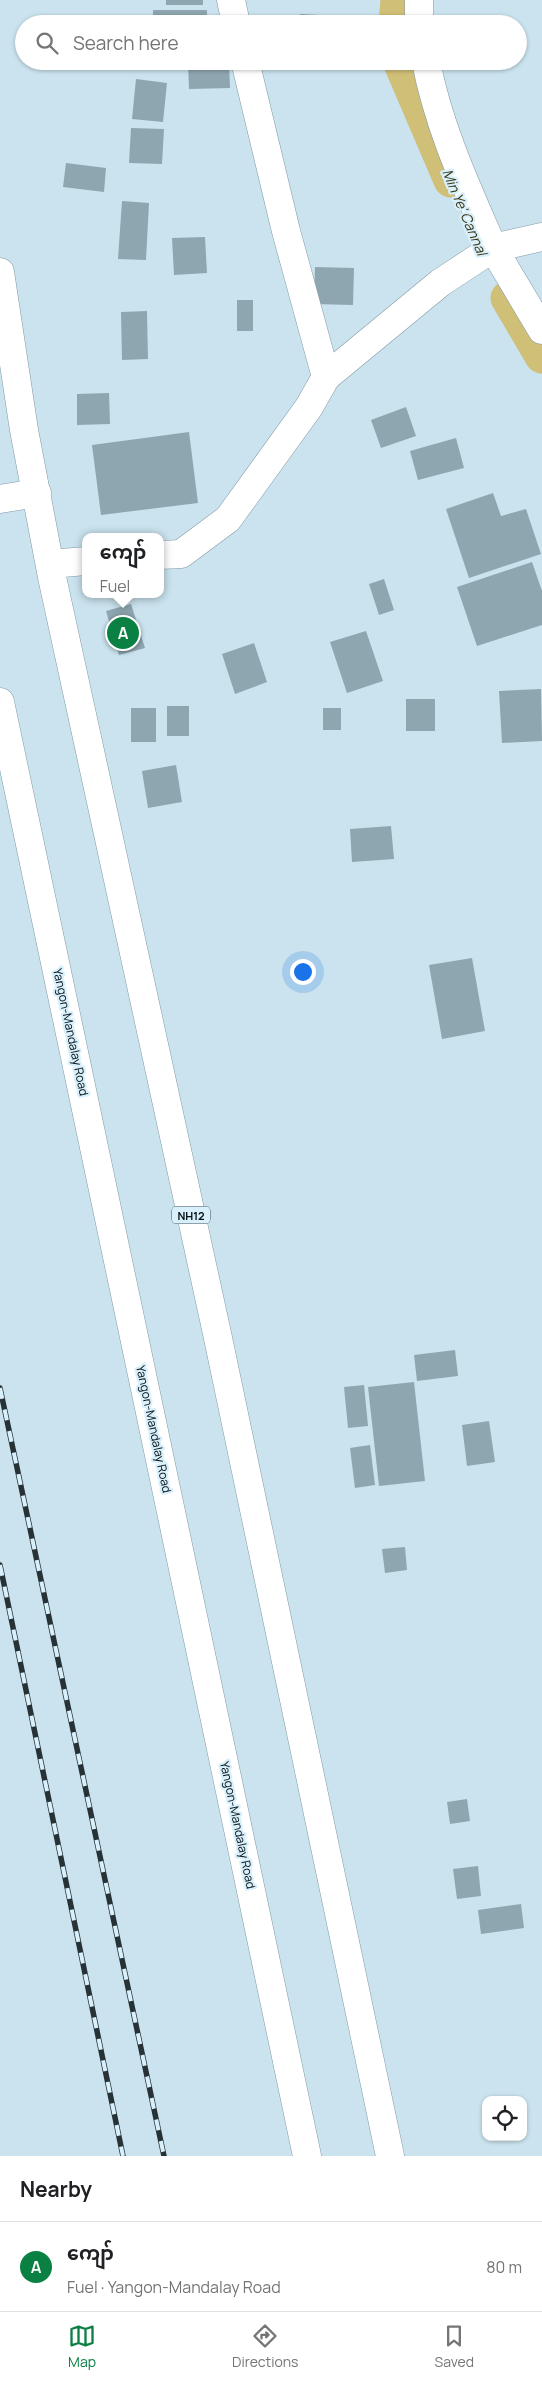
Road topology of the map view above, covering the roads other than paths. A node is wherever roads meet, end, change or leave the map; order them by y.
1 (231, 0) edge
2 (418, 0) edge
3 (234, 15) edge
4 (418, 15) edge
5 (247, 70) edge
6 (428, 70) edge
7 (542, 237) edge
8 (488, 252) junction
9 (0, 272) edge
10 (542, 330) edge
11 (326, 377) junction
12 (37, 493) junction
13 (0, 499) edge
14 (164, 555) edge
15 (82, 561) edge
16 (50, 564) junction
17 (0, 702) edge
18 (308, 2156) edge
19 (390, 2156) edge

1 - 3 main road
2 - 4 main road
5 - 11 main road
6 - 8 main road
7 - 8 main road
8 - 10 main road
8 - 11 main road
9 - 12 main road, NH12
11 - 14 main road
12 - 13 main road
12 - 16 main road, NH12
15 - 16 main road
16 - 19 main road, NH12
17 - 18 main road, Yangon-Mandalay Road

